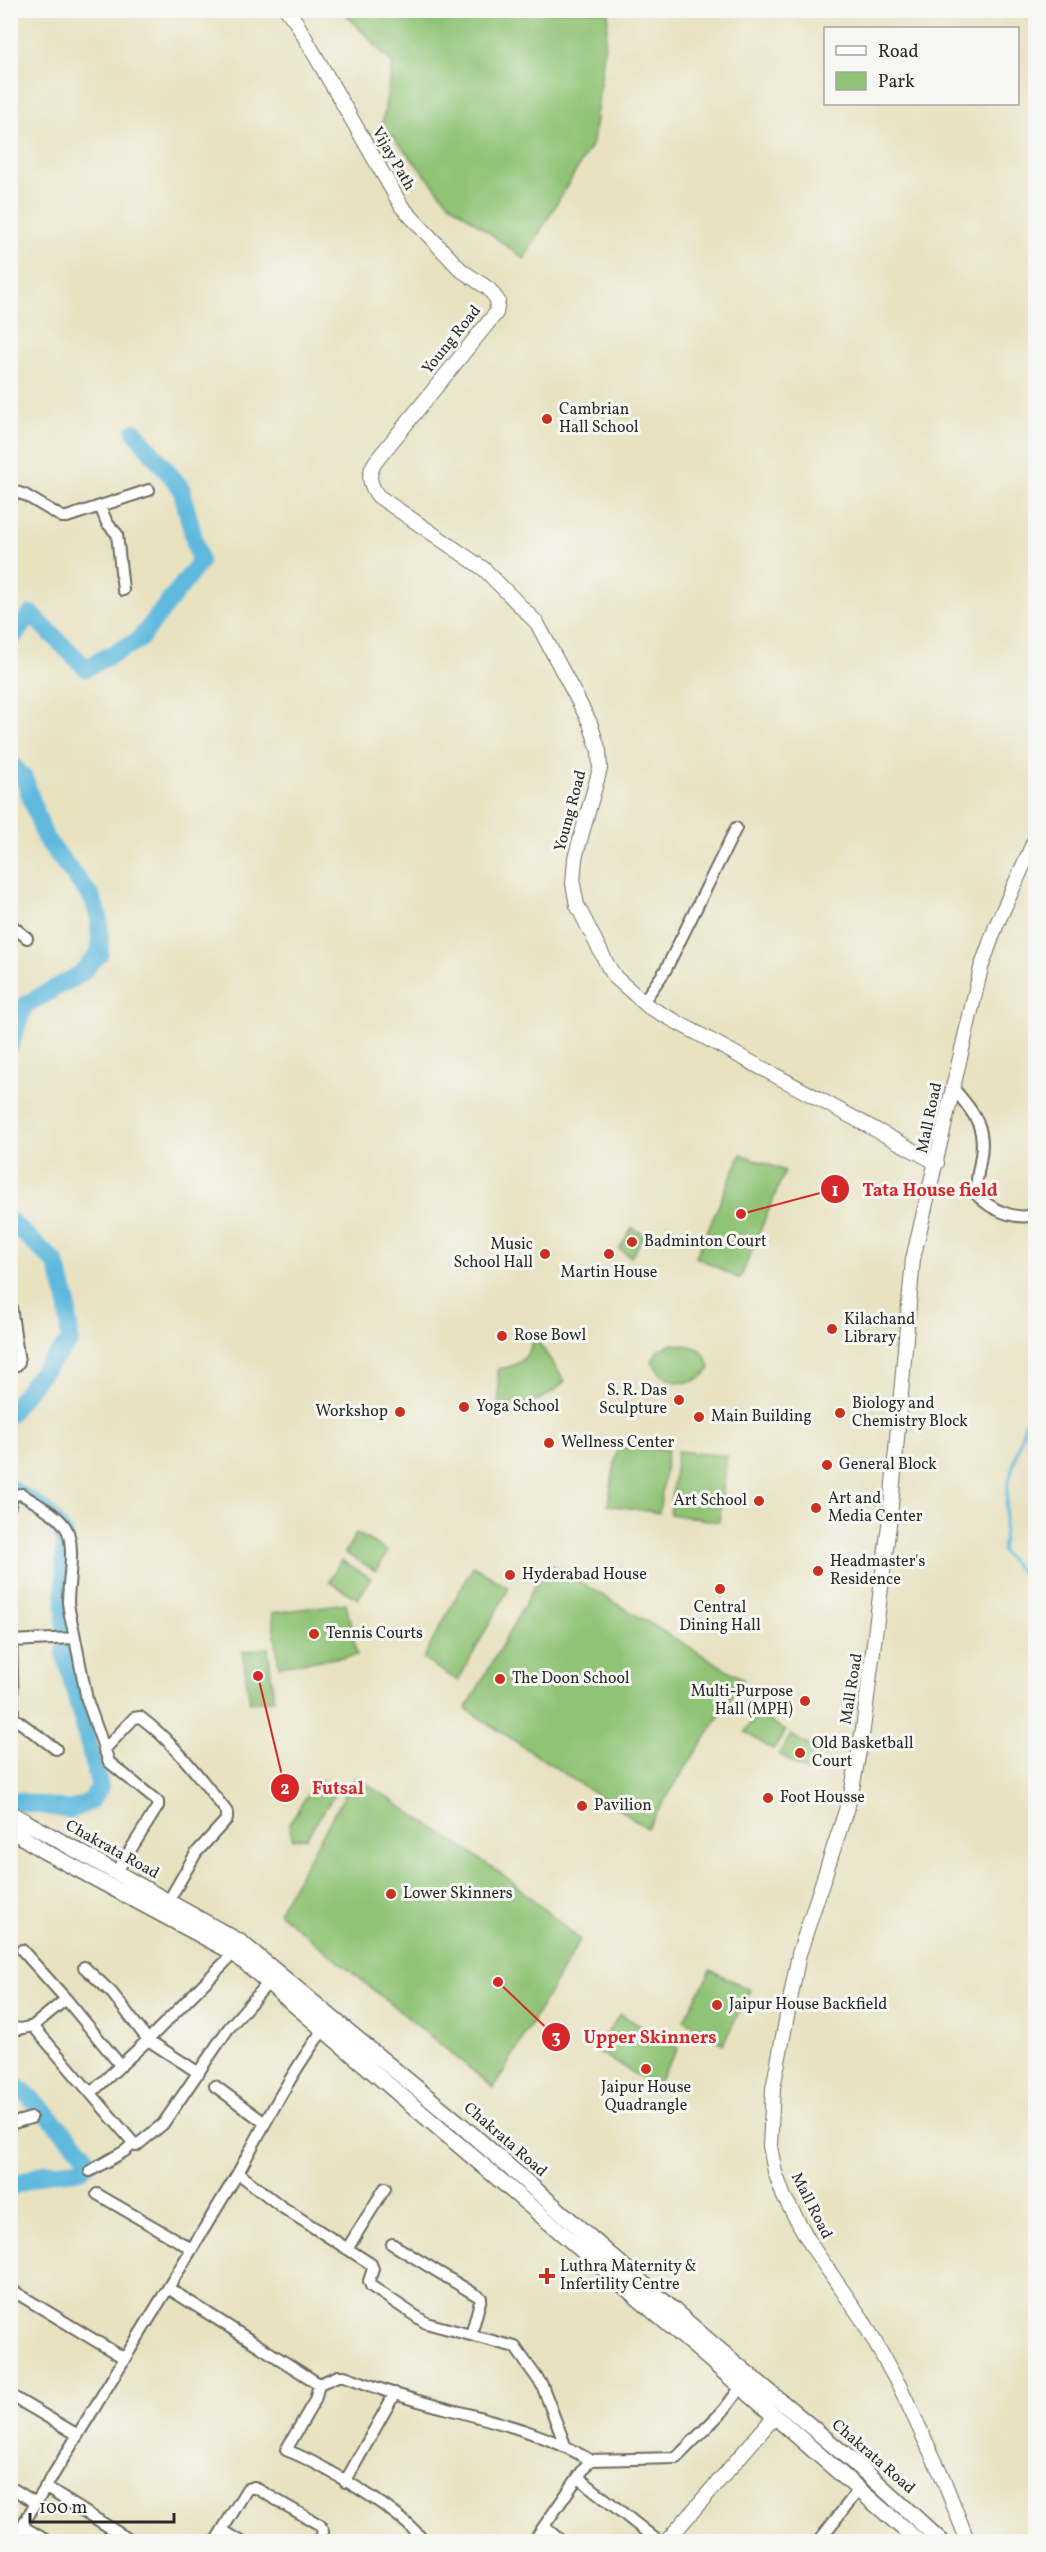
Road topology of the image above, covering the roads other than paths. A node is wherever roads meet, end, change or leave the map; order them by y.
1 (287, 10) edge
2 (498, 301) joint
3 (10, 490) edge
4 (149, 490) dead end
5 (100, 506) junction
6 (123, 590) dead end
7 (736, 828) dead end
8 (1035, 837) edge
9 (10, 924) edge
10 (27, 938) dead end
11 (643, 1002) junction
12 (954, 1089) junction
13 (937, 1163) junction
14 (1035, 1214) edge
15 (11, 1307) edge
16 (10, 1366) edge
17 (10, 1506) edge
18 (10, 1591) edge
19 (75, 1638) junction
20 (11, 1641) edge
21 (12, 1716) edge
22 (56, 1749) dead end
23 (104, 1750) junction
24 (13, 1826) edge
25 (116, 1873) junction
26 (168, 1902) junction
27 (22, 1950) dead end
28 (234, 1953) junction
29 (84, 1967) dead end
30 (269, 1982) junction
31 (66, 1999) junction
32 (328, 2024) junction
33 (33, 2026) junction
34 (10, 2027) edge
35 (148, 2040) junction
36 (121, 2066) junction
37 (199, 2073) junction
38 (215, 2085) dead end
39 (92, 2092) junction
40 (31, 2118) dead end
41 (265, 2123) junction
42 (10, 2124) edge
43 (134, 2143) junction
44 (90, 2171) dead end
45 (238, 2173) junction
46 (385, 2188) dead end
47 (97, 2194) dead end
48 (392, 2244) dead end
49 (192, 2249) junction
50 (347, 2249) junction
51 (168, 2288) junction
52 (10, 2289) edge
53 (471, 2335) junction
54 (124, 2358) junction
55 (319, 2384) junction
56 (741, 2387) junction
57 (394, 2393) junction
58 (10, 2395) edge
59 (774, 2416) junction
60 (78, 2435) junction
61 (565, 2445) junction
62 (590, 2460) junction
63 (579, 2478) junction
64 (345, 2482) junction
65 (10, 2487) edge
66 (45, 2487) junction
67 (860, 2488) junction
68 (36, 2503) junction
69 (22, 2526) junction
70 (544, 2527) junction
71 (222, 2530) junction
72 (12, 2541) edge
73 (49, 2541) edge
74 (133, 2541) edge
75 (215, 2541) edge
76 (242, 2541) edge
77 (319, 2541) edge
78 (424, 2541) edge
79 (533, 2541) edge
80 (562, 2541) edge
81 (659, 2541) edge
82 (666, 2541) edge
83 (818, 2541) edge
84 (919, 2541) edge
85 (942, 2541) edge
86 (968, 2541) edge

1 - 2 street, Vijay Path
2 - 11 street, Young Road
3 - 5 street
4 - 5 street
5 - 6 street
7 - 11 street
8 - 12 street, Mall Road
9 - 10 street
11 - 13 street, Young Road
12 - 13 street, Mall Road
12 - 14 street
13 - 86 street, Mall Road
15 - 16 street
17 - 19 street
18 - 20 street
19 - 20 street
19 - 23 street
20 - 21 street
21 - 22 street
23 - 25 street
23 - 26 street
24 - 25 main road, Chakrata Road
24 - 28 main road, Chakrata Road
25 - 26 main road, Chakrata Road
26 - 32 main road, Chakrata Road
27 - 31 street
28 - 30 main road, Chakrata Road
28 - 35 street
29 - 35 street
30 - 32 main road, Chakrata Road
30 - 37 street
31 - 33 street
31 - 36 street
32 - 41 street
32 - 56 main road, Chakrata Road
32 - 85 main road, Chakrata Road
33 - 34 street
33 - 39 street
35 - 36 street
35 - 37 street
36 - 39 street
37 - 43 street
38 - 41 street
39 - 43 street
40 - 42 street
41 - 45 street
43 - 44 street
45 - 49 street
45 - 50 street
46 - 50 street
47 - 49 street
48 - 53 street
49 - 51 street
50 - 53 street
51 - 54 street
51 - 55 street
52 - 54 street
53 - 61 street
54 - 60 street
55 - 57 street
55 - 64 street
56 - 59 main road, Chakrata Road
56 - 62 street
57 - 61 street
57 - 64 street
58 - 60 street
59 - 67 main road, Chakrata Road
59 - 82 street
60 - 66 street
61 - 62 street
62 - 63 street
63 - 70 street
63 - 81 street
64 - 78 street
65 - 68 street
66 - 68 street
66 - 74 street
67 - 83 street
67 - 84 main road, Chakrata Road
68 - 69 street
69 - 72 street
69 - 73 street
70 - 79 street
70 - 80 street
71 - 75 street
71 - 76 street
71 - 77 street

